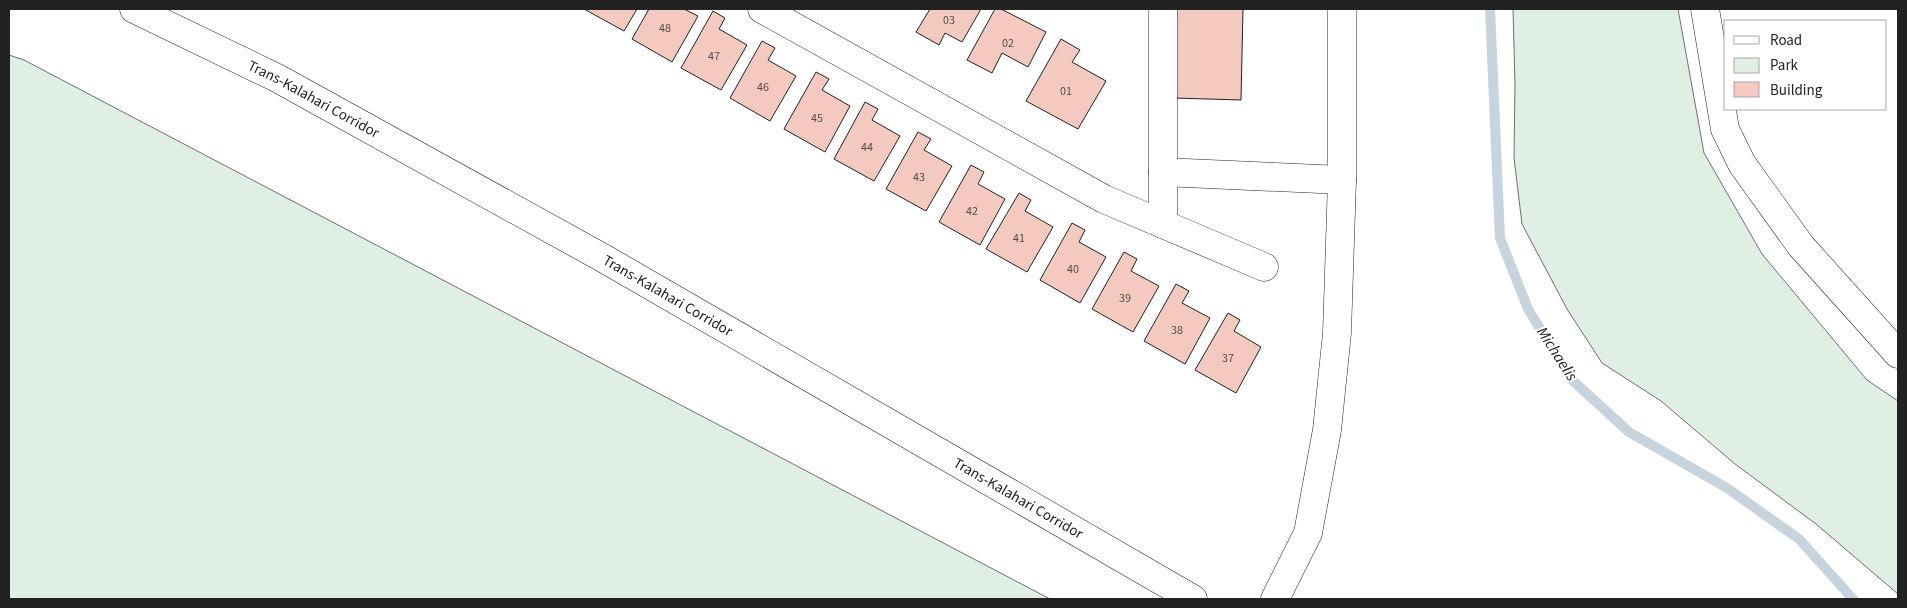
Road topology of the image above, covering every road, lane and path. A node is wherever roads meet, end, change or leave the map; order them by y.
1 (134, 9) edge
2 (762, 9) edge
3 (1163, 9) edge
4 (1342, 9) edge
5 (1705, 9) edge
6 (1163, 172) junction
7 (1342, 180) junction
8 (1164, 224) junction
9 (1264, 267) dead end
10 (1898, 354) edge
11 (1193, 599) edge
12 (1275, 599) edge

1 - 11 main road, Trans-Kalahari Corridor
2 - 8 main road
3 - 6 main road
4 - 7 main road
5 - 10 main road
6 - 7 main road
6 - 8 main road
7 - 12 main road
8 - 9 main road

